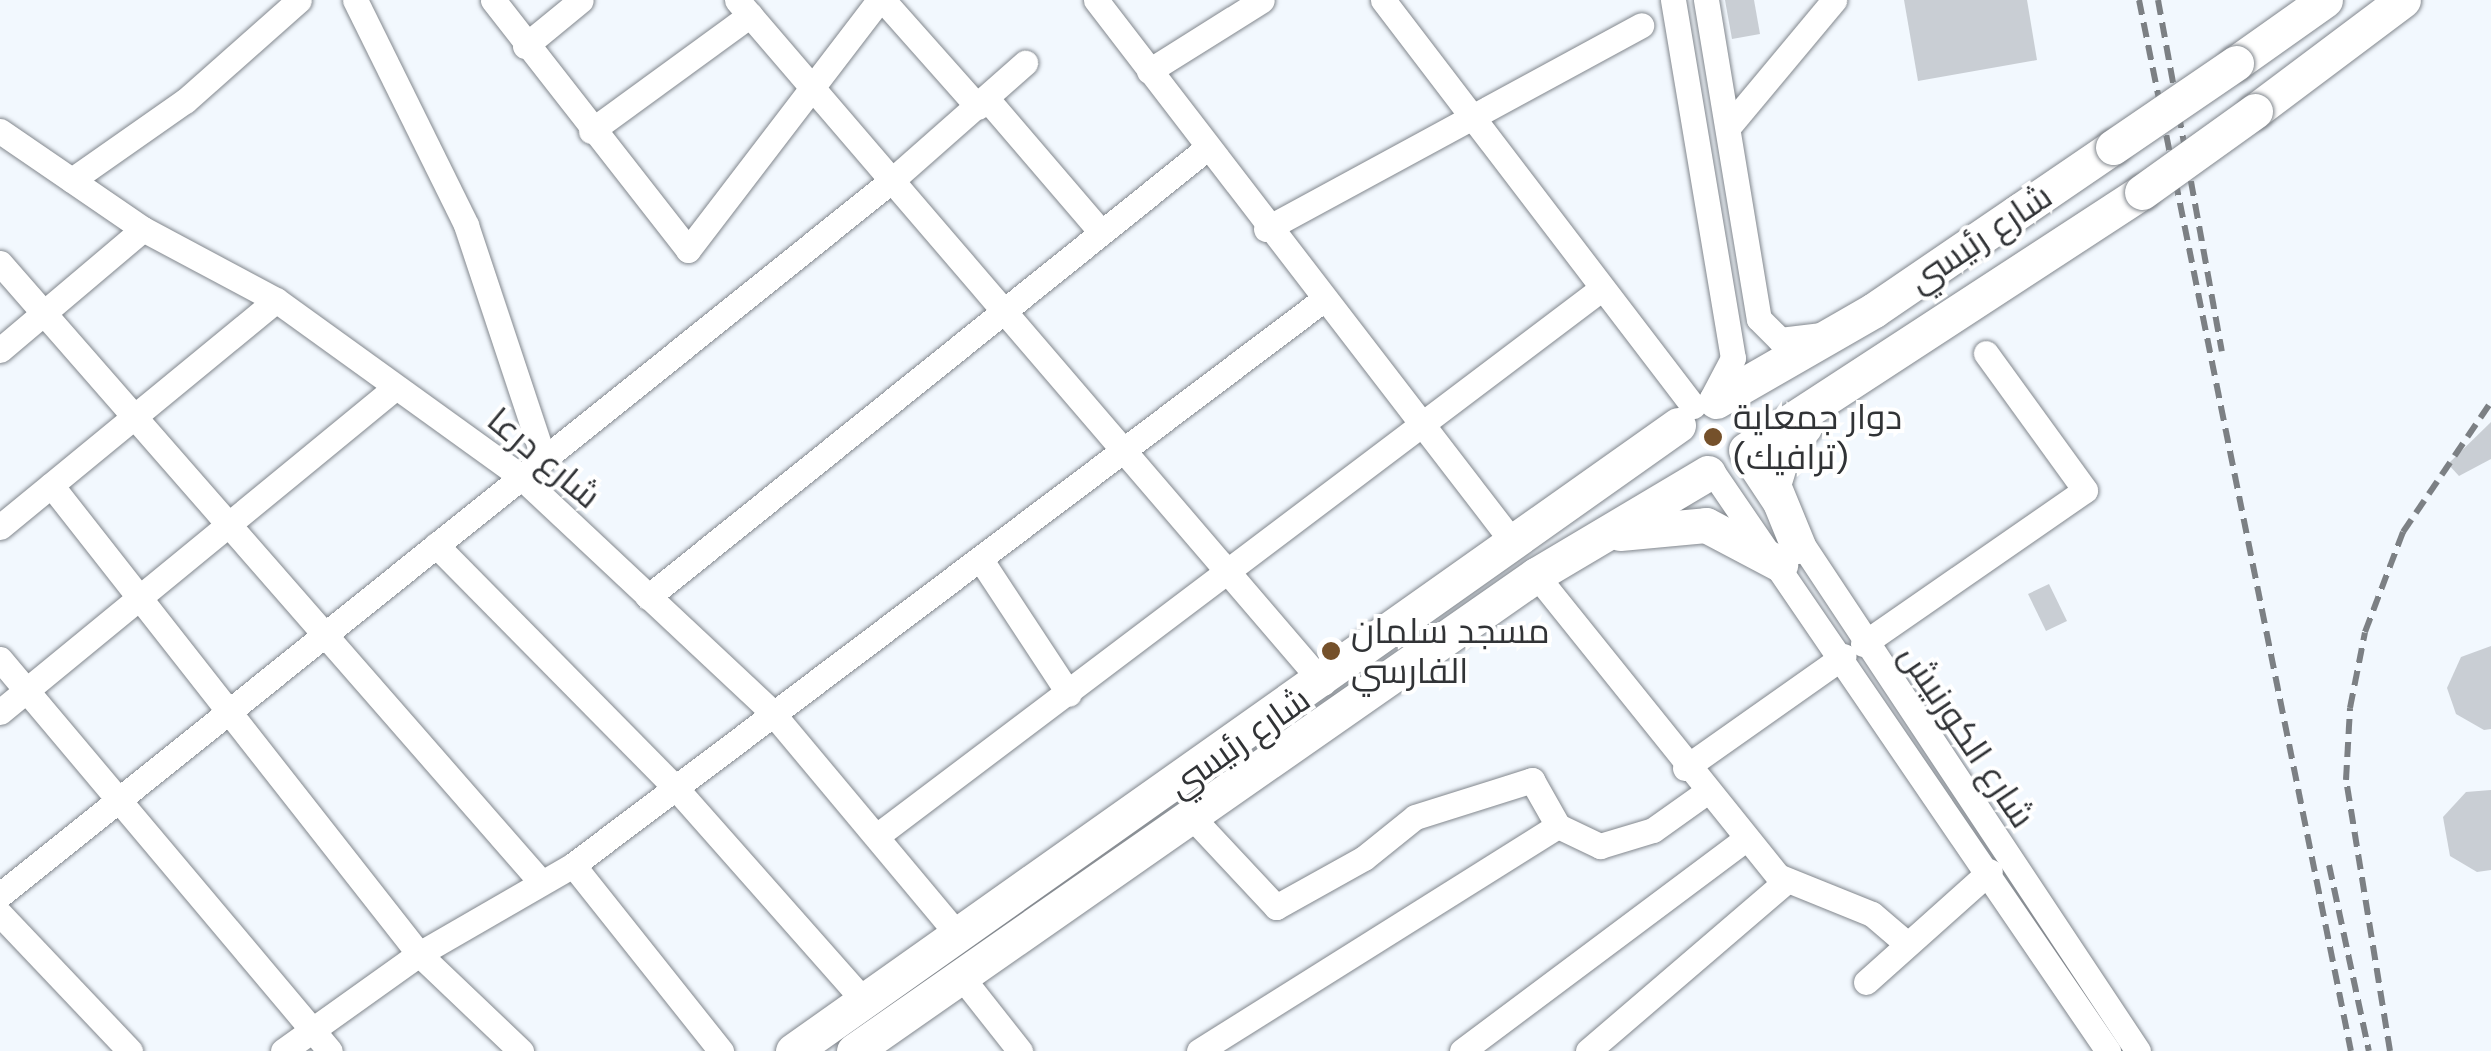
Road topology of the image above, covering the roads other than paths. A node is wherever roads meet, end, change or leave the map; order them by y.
1 (299, 0) edge
2 (355, 0) edge
3 (493, 0) edge
4 (581, 0) edge
5 (881, 0) edge
6 (1096, 0) edge
7 (1262, 0) edge
8 (1384, 0) edge
9 (1673, 0) edge
10 (1706, 0) edge
11 (1834, 0) edge
12 (2325, 0) edge
13 (2403, 0) edge
14 (744, 7) edge
15 (1641, 25) dead end
16 (525, 46) junction
17 (1025, 63) dead end
18 (1149, 71) junction
19 (814, 93) junction
20 (982, 103) junction
21 (1472, 124) junction
22 (1730, 125) junction
23 (0, 131) edge
24 (591, 131) junction
25 (1207, 148) junction
26 (72, 180) junction
27 (890, 181) junction
28 (143, 229) junction
29 (1266, 229) junction
30 (1100, 230) junction
31 (0, 263) edge
32 (1601, 289) junction
33 (276, 300) junction
34 (1320, 302) junction
35 (1001, 310) junction
36 (44, 313) junction
37 (1758, 318) junction
38 (1727, 327) junction
39 (1841, 330) junction
40 (0, 350) edge
41 (1986, 353) dead end
42 (396, 387) junction
43 (1848, 390) junction
44 (1699, 408) junction
45 (135, 416) junction
46 (1426, 426) junction
47 (1124, 444) junction
48 (544, 459) junction
49 (1728, 463) junction
50 (521, 477) junction
51 (52, 485) junction
52 (229, 524) junction
53 (0, 527) edge
54 (436, 545) junction
55 (1516, 545) junction
56 (1572, 551) junction
57 (1789, 555) junction
58 (980, 560) junction
59 (1231, 575) junction
60 (1536, 575) junction
61 (648, 597) junction
62 (138, 599) junction
63 (326, 634) junction
64 (1853, 650) junction
65 (0, 659) edge
66 (1323, 683) junction
67 (26, 690) junction
68 (1069, 694) junction
69 (770, 710) junction
70 (0, 712) edge
71 (224, 715) junction
72 (1685, 768) junction
73 (674, 786) junction
74 (1704, 793) junction
75 (118, 800) junction
76 (1190, 815) junction
77 (1558, 826) junction
78 (878, 835) junction
79 (1745, 839) junction
80 (572, 865) junction
81 (1990, 871) junction
82 (541, 882) junction
83 (1785, 882) junction
84 (0, 895) edge
85 (0, 914) edge
86 (960, 936) junction
87 (1906, 944) junction
88 (420, 954) junction
89 (960, 975) junction
90 (1866, 982) dead end
91 (2078, 987) junction
92 (864, 1002) junction
93 (312, 1030) junction
94 (130, 1051) edge
95 (283, 1051) edge
96 (330, 1051) edge
97 (522, 1051) edge
98 (722, 1051) edge
99 (793, 1051) edge
100 (854, 1051) edge
101 (1020, 1051) edge
102 (1199, 1051) edge
103 (1462, 1051) edge
104 (1588, 1051) edge
105 (2108, 1051) edge
106 (2138, 1051) edge

1 - 26 street
2 - 48 street
3 - 16 street
4 - 16 street
5 - 19 street
5 - 20 street
6 - 18 street
7 - 18 street
8 - 21 street
9 - 38 street
10 - 22 street
11 - 22 street
12 - 39 highway, شارع رئيسي, bridge
13 - 43 highway, شارع رئيسي, bridge
14 - 19 street
14 - 24 street
15 - 21 street
16 - 24 street
17 - 20 street
18 - 25 street
19 - 24 street
19 - 27 street
20 - 27 street
20 - 30 street
21 - 29 street
21 - 32 street
22 - 37 street
23 - 26 street, شارع درعا
25 - 29 street
25 - 30 street
26 - 28 street, شارع درعا
27 - 35 street
27 - 48 street
28 - 33 street, شارع درعا
28 - 36 street
29 - 34 street
30 - 35 street
31 - 36 street
32 - 44 street
32 - 46 street
33 - 42 street, شارع درعا
33 - 45 street
34 - 46 street
34 - 47 street
35 - 47 street
35 - 61 street
36 - 40 street
36 - 45 street
37 - 38 street
37 - 39 street
38 - 44 street
39 - 44 highway, شارع رئيسي
41 - 64 street
42 - 50 street, شارع درعا
42 - 52 street
43 - 49 highway, شارع رئيسي
43 - 57 highway
44 - 49 highway
44 - 49 highway
44 - 55 highway, شارع رئيسي
45 - 51 street
45 - 52 street
46 - 55 street
46 - 59 street
47 - 58 street
47 - 59 street
48 - 50 street
49 - 56 highway, شارع رئيسي
49 - 57 street, شارع الكورنيش
50 - 54 street
50 - 61 street, شارع درعا
51 - 53 street
51 - 62 street
52 - 62 street
52 - 63 street
54 - 63 street
54 - 73 street
55 - 66 highway, شارع رئيسي
56 - 57 highway
56 - 60 highway, شارع رئيسي
57 - 64 street, شارع الكورنيش
58 - 68 street
58 - 69 street
59 - 66 street
59 - 68 street
60 - 72 street
60 - 76 highway, شارع رئيسي
61 - 69 street, شارع درعا
62 - 67 street
62 - 71 street
63 - 71 street
63 - 82 street
64 - 72 street
64 - 81 street, شارع الكورنيش
64 - 91 street, شارع الكورنيش
65 - 67 street
66 - 86 highway, شارع رئيسي
67 - 70 street
67 - 75 street
68 - 78 street
69 - 73 street
69 - 78 street, شارع درعا
71 - 75 street
71 - 88 street
72 - 74 street
73 - 80 street
73 - 92 street
74 - 77 street
74 - 79 street
75 - 84 street
75 - 93 street
76 - 77 street
76 - 89 highway, شارع رئيسي
77 - 102 street
78 - 86 street, شارع درعا
79 - 83 street
79 - 103 street
80 - 82 street
80 - 98 street
81 - 87 street
81 - 91 street, شارع الكورنيش
82 - 88 street
83 - 87 street
83 - 104 street
85 - 94 street
86 - 92 highway, شارع رئيسي
87 - 90 street
88 - 93 street
88 - 97 street
89 - 100 highway, شارع رئيسي
89 - 101 street
91 - 105 street, شارع الكورنيش
91 - 106 street, شارع الكورنيش
92 - 99 highway, شارع رئيسي
93 - 95 street
93 - 96 street

